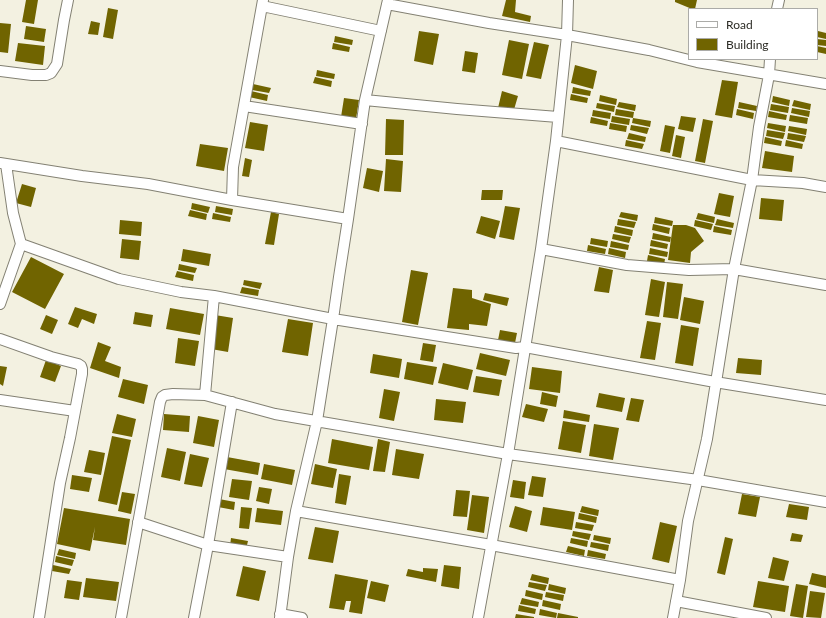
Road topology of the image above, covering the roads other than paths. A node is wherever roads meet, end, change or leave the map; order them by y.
1 (68, 0) edge
2 (568, 0) edge
3 (387, 2) edge
4 (263, 3) edge
5 (381, 31) junction
6 (567, 35) junction
7 (688, 60) edge
8 (689, 60) edge
9 (770, 60) edge
10 (0, 71) edge
11 (768, 75) junction
12 (826, 84) edge
13 (365, 100) junction
14 (244, 106) junction
15 (558, 117) junction
16 (362, 124) junction
17 (556, 140) junction
18 (3, 163) edge
19 (752, 180) junction
20 (826, 187) edge
21 (232, 200) junction
22 (348, 219) junction
23 (21, 244) junction
24 (541, 249) junction
25 (734, 269) junction
26 (826, 285) edge
27 (214, 296) junction
28 (0, 304) edge
29 (333, 319) junction
30 (0, 339) edge
31 (525, 347) junction
32 (715, 382) junction
33 (205, 395) junction
34 (0, 400) edge
35 (826, 400) edge
36 (232, 402) junction
37 (75, 411) junction
38 (317, 421) junction
39 (508, 454) junction
40 (698, 480) junction
41 (826, 502) edge
42 (296, 511) junction
43 (138, 522) junction
44 (208, 545) junction
45 (492, 545) junction
46 (288, 557) junction
47 (680, 580) junction
48 (676, 602) junction
49 (280, 616) edge
50 (39, 618) edge
51 (121, 618) edge
52 (194, 618) edge
53 (302, 618) edge
54 (478, 618) edge
55 (673, 618) edge
56 (766, 618) edge

1 - 10 street
2 - 6 street
3 - 5 street
3 - 6 street
4 - 5 street
4 - 14 street
5 - 13 street
6 - 7 street
6 - 15 street
8 - 11 street
9 - 11 street
11 - 12 street
11 - 19 street
13 - 15 street
13 - 16 street
14 - 16 street
14 - 21 street
15 - 17 street
16 - 22 street
17 - 19 street
17 - 24 street
18 - 21 street
18 - 23 street
19 - 20 street
19 - 25 street
21 - 22 street
22 - 29 street
23 - 27 street
23 - 28 street
24 - 25 street
24 - 31 street
25 - 26 street
25 - 32 street
27 - 29 street
27 - 33 street
29 - 31 street
29 - 38 street
30 - 37 street
31 - 32 street
31 - 39 street
32 - 35 street
32 - 40 street
33 - 36 street
33 - 43 street
34 - 37 street
36 - 38 street
36 - 44 street
37 - 50 street
38 - 39 street
38 - 42 street
39 - 40 street
39 - 45 street
40 - 41 street
40 - 47 street
42 - 45 street
42 - 46 street
43 - 44 street
43 - 51 street
44 - 46 street
44 - 52 street
45 - 47 street
45 - 54 street
46 - 49 street
47 - 48 street
48 - 55 street
48 - 56 street
49 - 53 street

